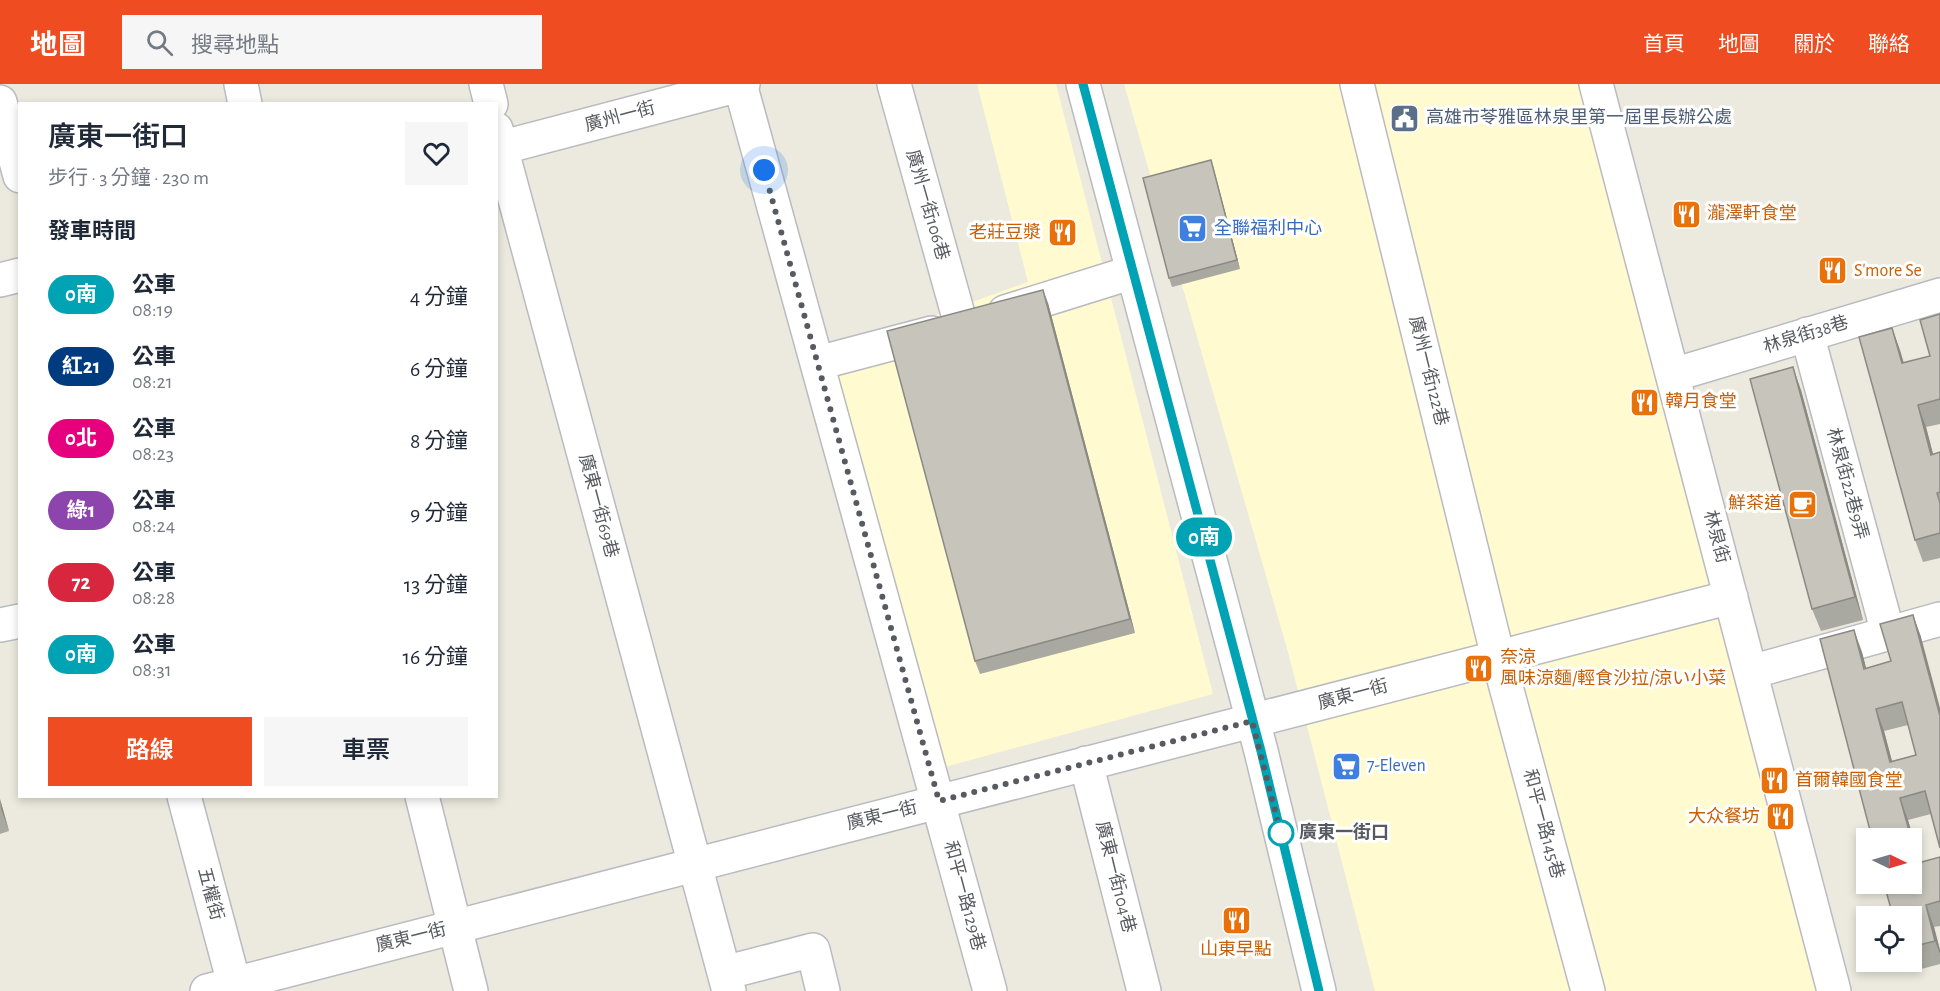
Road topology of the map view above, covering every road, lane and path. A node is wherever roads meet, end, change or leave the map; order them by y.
1 (241, 84) edge
2 (486, 84) edge
3 (741, 84) edge
4 (894, 84) edge
5 (1083, 84) edge
6 (1357, 84) edge
7 (1596, 84) edge
8 (0, 102) edge
9 (245, 102) edge
10 (490, 102) edge
11 (498, 142) edge
12 (18, 169) edge
13 (1133, 272) junction
14 (18, 276) edge
15 (0, 280) edge
16 (1940, 295) edge
17 (961, 325) junction
18 (1807, 334) junction
19 (818, 363) junction
20 (1673, 375) junction
21 (1731, 597) junction
22 (1940, 618) edge
23 (18, 621) edge
24 (0, 625) edge
25 (1888, 633) junction
26 (1498, 657) junction
27 (1751, 672) junction
28 (1252, 721) junction
29 (1086, 763) junction
30 (185, 798) edge
31 (423, 798) edge
32 (939, 801) junction
33 (695, 864) junction
34 (455, 926) junction
35 (727, 982) edge
36 (225, 989) edge
37 (471, 991) edge
38 (823, 991) edge
39 (990, 991) edge
40 (1144, 991) edge
41 (1319, 991) edge
42 (1588, 991) edge
43 (1834, 991) edge

1 - 9 street
2 - 10 street
3 - 11 street, 廣州一街
3 - 19 street, 和平一路129巷
4 - 17 street, 廣州一街106巷
5 - 13 street
6 - 26 street, 廣州一街122巷
7 - 20 street, 林泉街
8 - 12 street
11 - 33 street, 廣東一街69巷
13 - 17 street
13 - 28 street
14 - 15 street
16 - 18 street, 林泉街38巷
17 - 19 street
18 - 20 street, 林泉街38巷
18 - 25 street, 林泉街22巷9弄
19 - 32 street, 和平一路129巷
20 - 21 street, 林泉街
21 - 26 street, 廣東一街
21 - 27 street, 林泉街
22 - 25 street
23 - 24 street
25 - 27 street
26 - 28 street, 廣東一街
26 - 42 street, 和平一路145巷
27 - 43 street, 林泉街
28 - 29 street, 廣東一街
28 - 41 street
29 - 32 street, 廣東一街
29 - 40 street, 廣東一街104巷
30 - 36 street, 五權街
31 - 34 street
32 - 33 street, 廣東一街
32 - 39 street, 和平一路129巷
33 - 34 street, 廣東一街
33 - 35 street, 廣東一街69巷
34 - 36 street, 廣東一街
34 - 37 street
35 - 38 street

